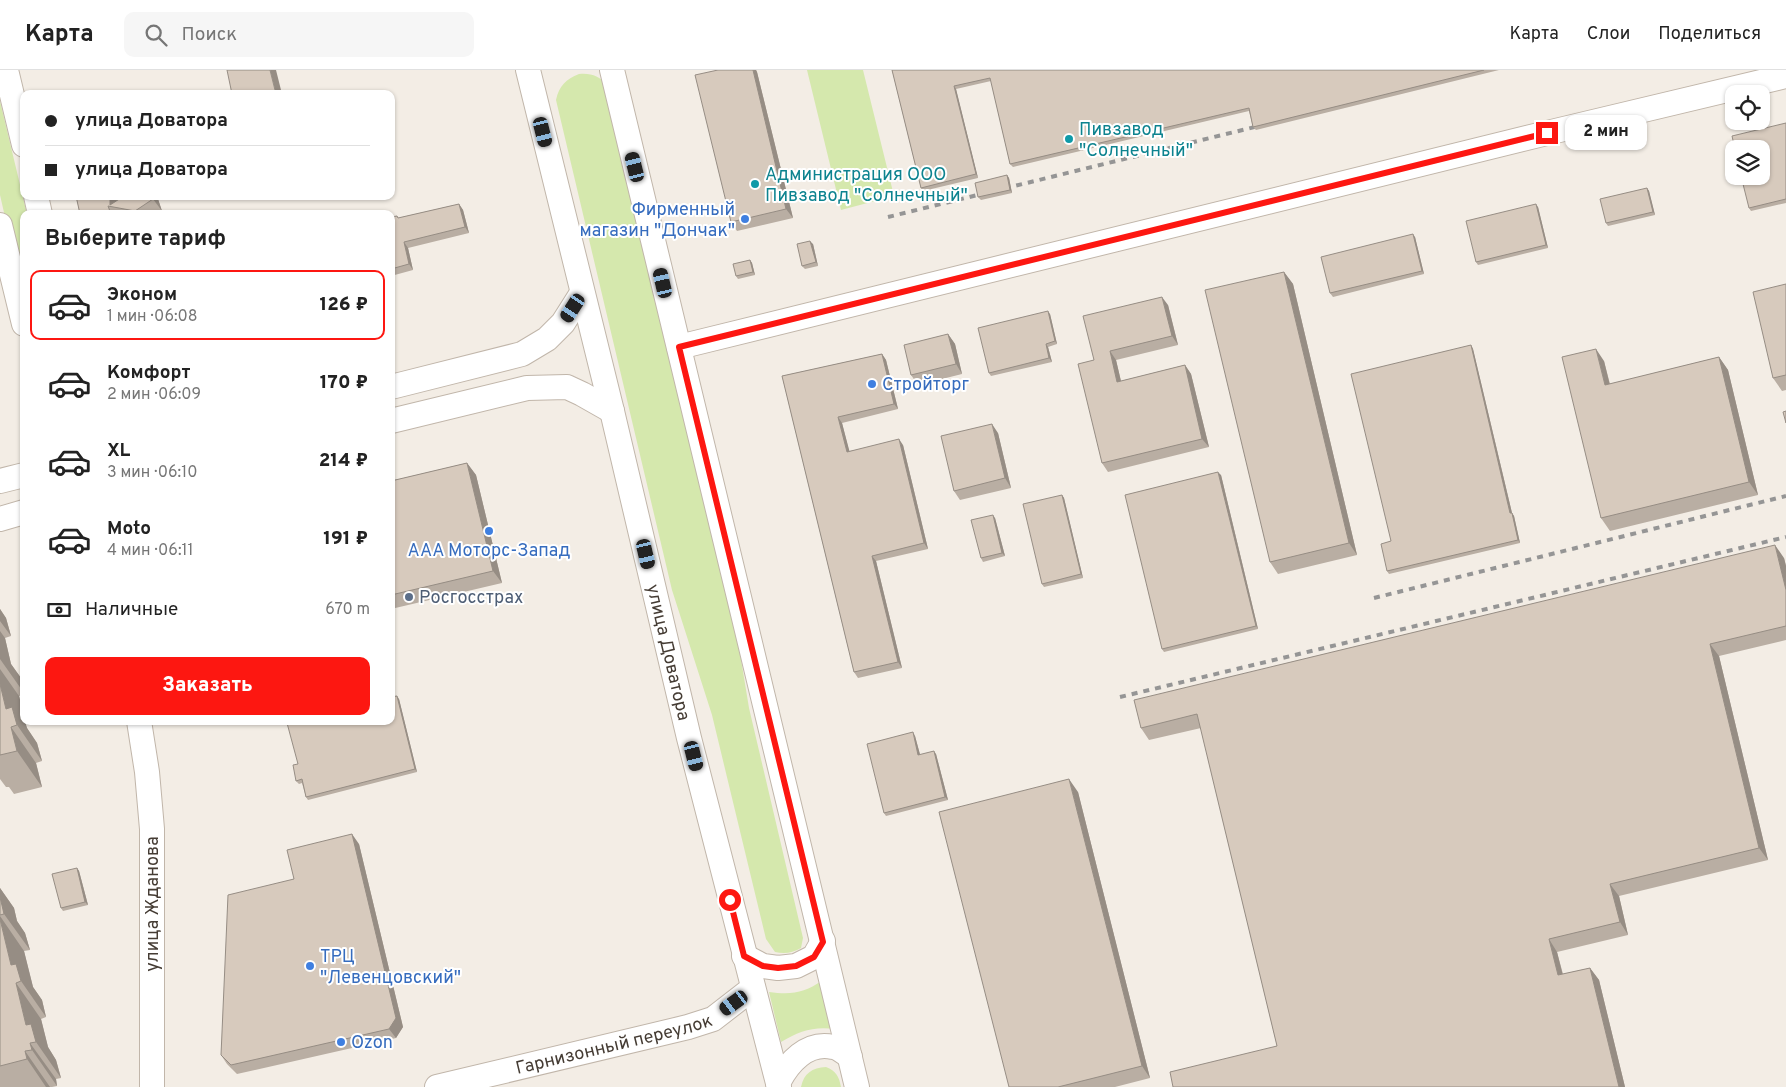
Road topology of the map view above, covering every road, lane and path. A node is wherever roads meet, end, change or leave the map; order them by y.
1 (6, 70) edge
2 (528, 70) edge
3 (544, 70) edge
4 (612, 70) edge
5 (1786, 76) edge
6 (534, 96) junction
7 (20, 128) edge
8 (0, 225) edge
9 (582, 293) junction
10 (20, 308) edge
11 (679, 347) junction
12 (395, 386) edge
13 (612, 411) junction
14 (395, 420) edge
15 (20, 476) edge
16 (0, 481) edge
17 (20, 513) edge
18 (0, 519) edge
19 (140, 725) edge
20 (823, 942) junction
21 (744, 956) junction
22 (753, 988) junction
23 (850, 1057) junction
24 (778, 1085) edge
25 (152, 1087) edge
26 (437, 1087) edge
27 (857, 1087) edge

1 - 7 street
2 - 6 street, улица Доватора
3 - 6 street
4 - 11 street
5 - 11 street
6 - 9 street, улица Доватора
8 - 10 street
9 - 12 street
9 - 13 street, улица Доватора
11 - 20 street
13 - 14 street
13 - 21 street, улица Доватора
15 - 16 street
17 - 18 street
19 - 25 street, улица Жданова
20 - 21 street
20 - 23 street
21 - 22 street, улица Доватора
22 - 24 street, улица Доватора
22 - 26 street, Гарнизонный переулок
23 - 24 street
23 - 27 street

